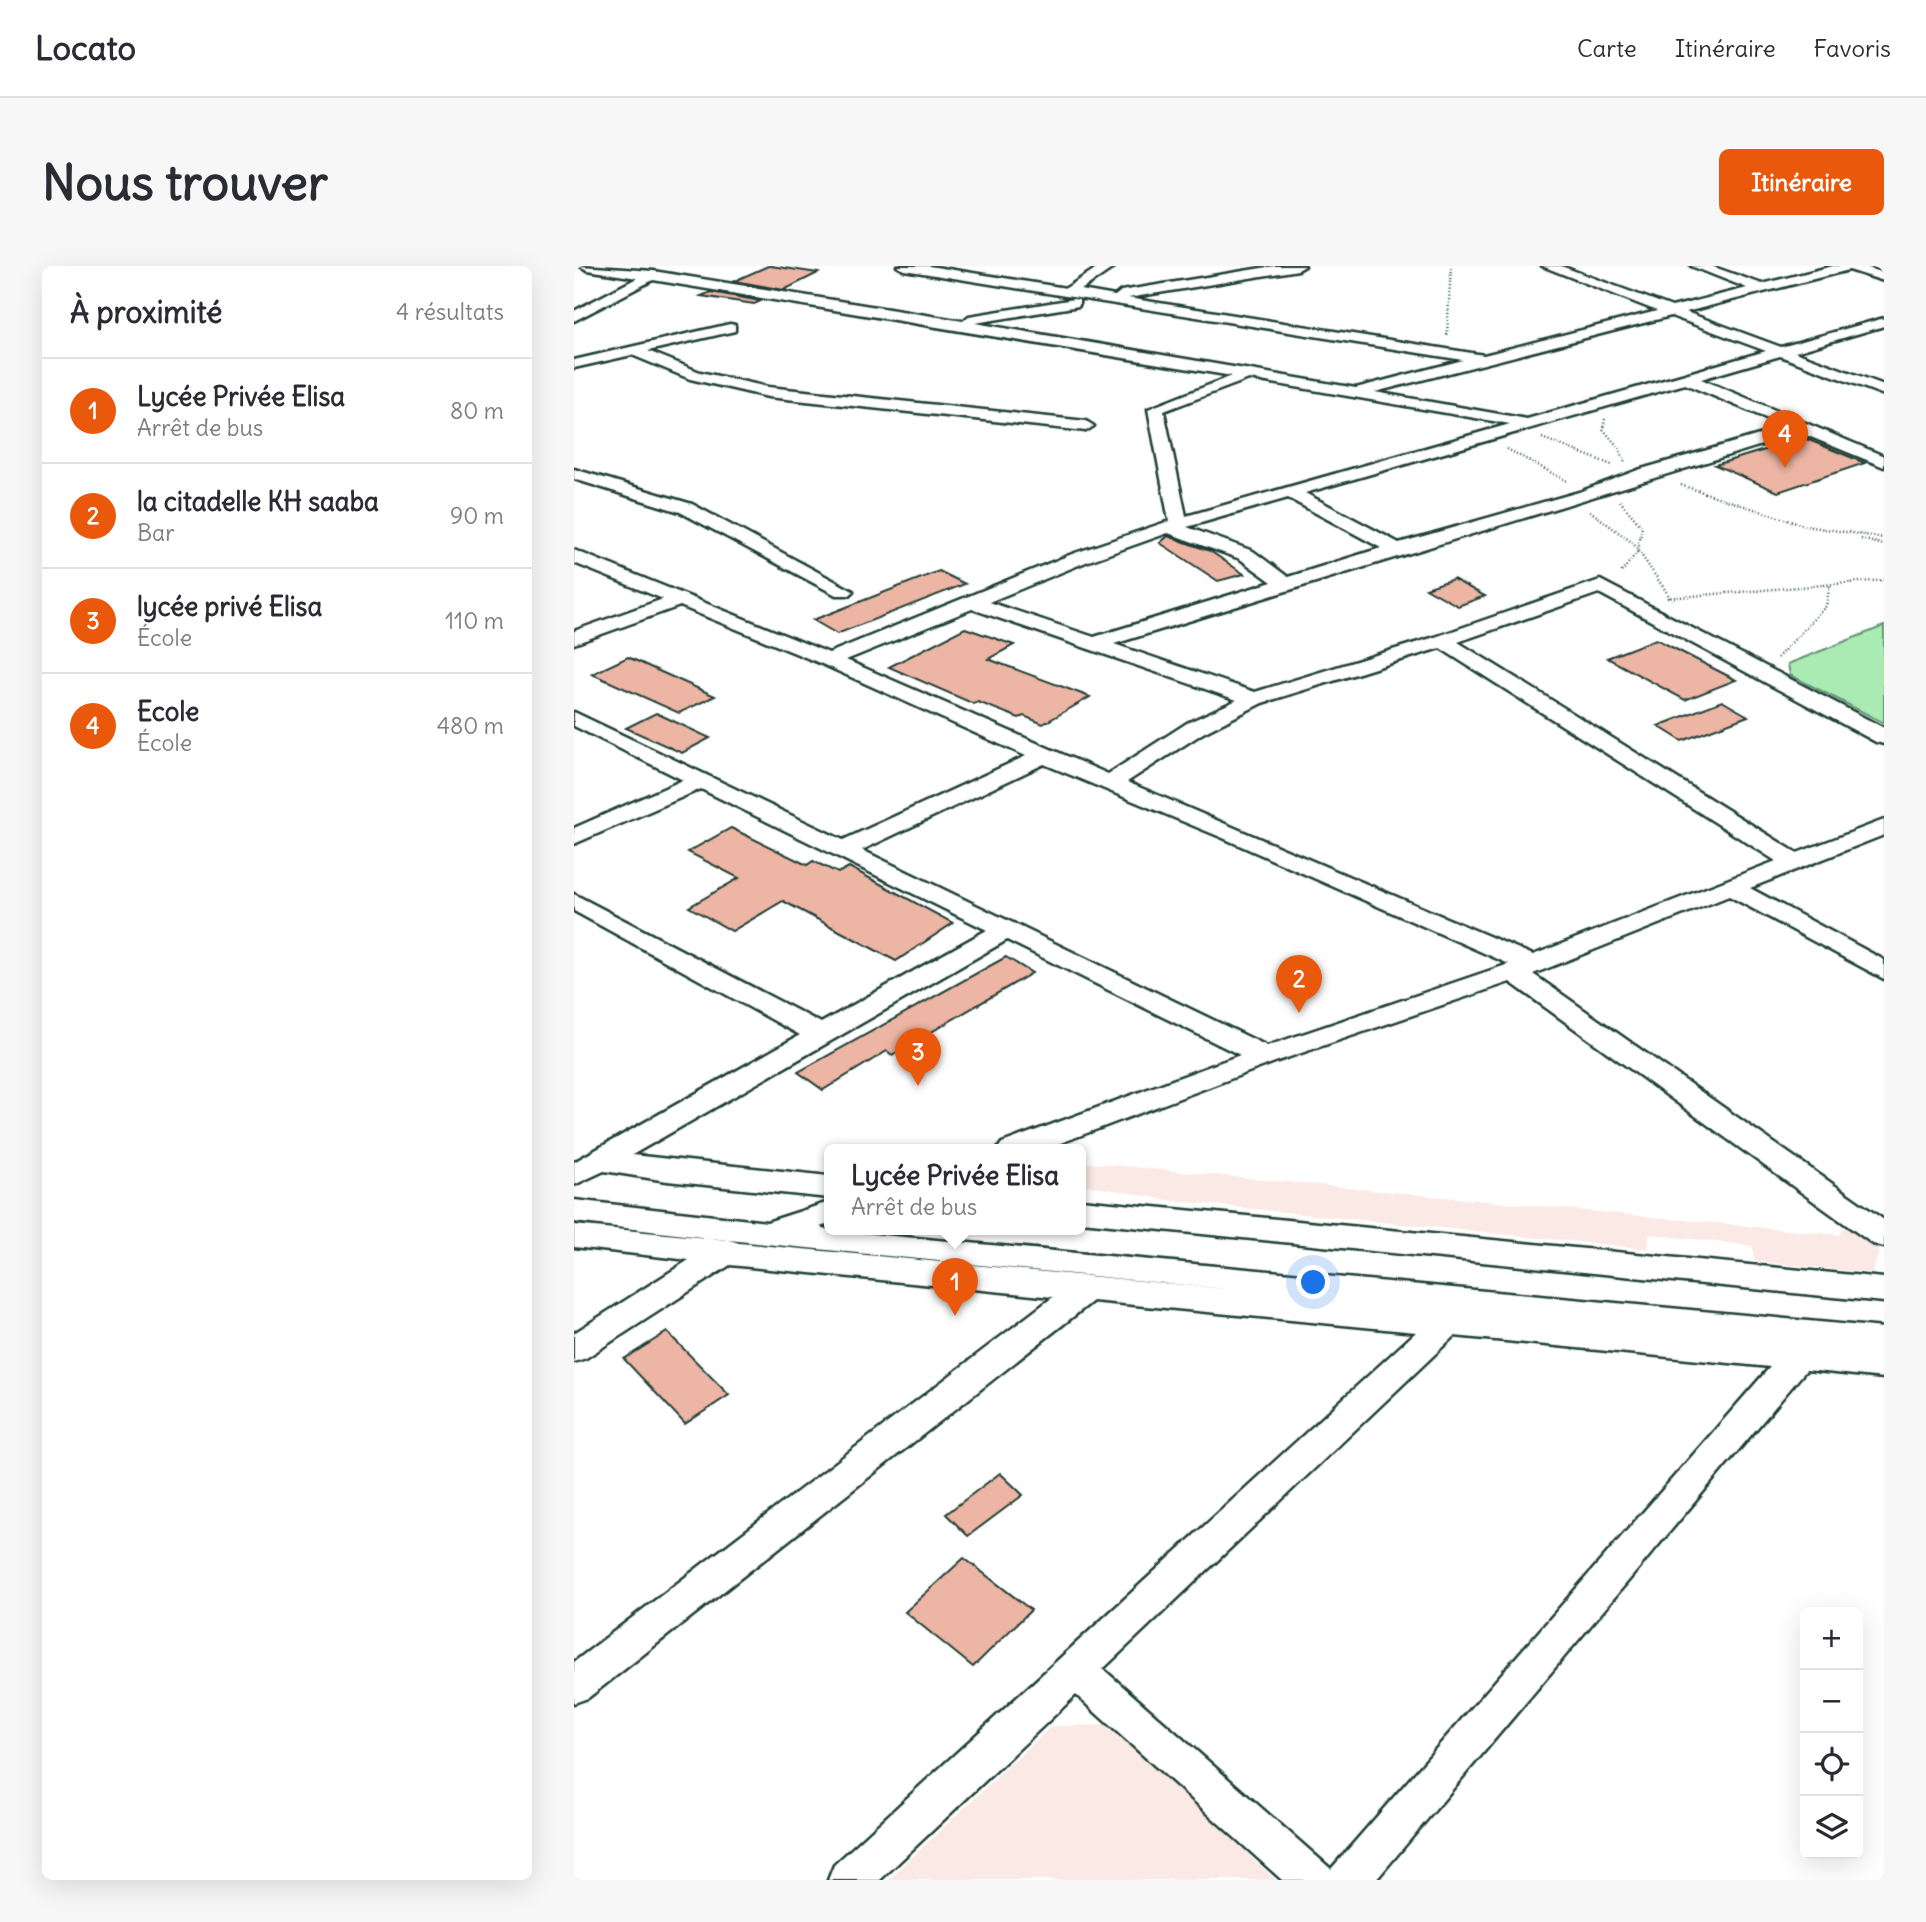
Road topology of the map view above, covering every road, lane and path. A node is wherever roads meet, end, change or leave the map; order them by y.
1 (587, 266) edge
2 (671, 266) edge
3 (904, 266) edge
4 (1109, 266) edge
5 (1298, 266) edge
6 (1451, 266) edge
7 (1549, 266) edge
8 (1698, 266) edge
9 (1849, 266) edge
10 (1263, 268) edge
11 (649, 277) junction
12 (1884, 277) edge
13 (1763, 289) junction
14 (1067, 293) junction
15 (1096, 299) junction
16 (1672, 312) junction
17 (574, 317) edge
18 (1884, 322) edge
19 (949, 323) junction
20 (730, 328) dead end
21 (1861, 328) junction
22 (1884, 336) edge
23 (635, 351) junction
24 (1783, 352) junction
25 (1451, 354) junction
26 (1484, 359) junction
27 (574, 364) edge
28 (1247, 376) junction
29 (1687, 379) junction
30 (1884, 390) edge
31 (1351, 394) junction
32 (1523, 424) junction
33 (1086, 426) dead end
34 (1801, 428) junction
35 (1492, 432) junction
36 (1884, 462) edge
37 (574, 474) edge
38 (1644, 474) junction
39 (1287, 491) junction
40 (1586, 496) junction
41 (1174, 526) junction
42 (1847, 537) junction
43 (1884, 538) edge
44 (1884, 545) edge
45 (1397, 549) junction
46 (574, 556) edge
47 (1884, 579) edge
48 (1284, 584) junction
49 (1829, 584) junction
50 (843, 591) dead end
51 (1669, 597) junction
52 (679, 600) junction
53 (1631, 600) junction
54 (971, 602) junction
55 (1677, 606) dead end
56 (574, 638) edge
57 (1442, 641) junction
58 (1094, 644) junction
59 (829, 660) junction
60 (1777, 678) junction
61 (1255, 699) junction
62 (574, 718) edge
63 (1884, 737) edge
64 (1044, 756) junction
65 (703, 780) junction
66 (1111, 782) junction
67 (1884, 827) edge
68 (574, 837) edge
69 (844, 849) junction
70 (1792, 860) junction
71 (1730, 887) junction
72 (574, 901) edge
73 (1006, 930) junction
74 (1522, 968) junction
75 (1884, 971) edge
76 (821, 1035) junction
77 (1265, 1056) junction
78 (1028, 1144) edge
79 (574, 1158) edge
80 (604, 1161) junction
81 (574, 1175) edge
82 (824, 1187) edge
83 (574, 1211) edge
84 (1086, 1212) edge
85 (824, 1215) edge
86 (766, 1233) junction
87 (574, 1236) edge
88 (1884, 1236) edge
89 (724, 1253) junction
90 (1087, 1288) junction
91 (1884, 1290) edge
92 (1449, 1321) junction
93 (1884, 1341) edge
94 (574, 1349) edge
95 (1798, 1357) junction
96 (1884, 1365) edge
97 (1074, 1668) junction
98 (574, 1685) edge
99 (849, 1880) edge
100 (1314, 1880) edge
101 (1348, 1880) edge

1 - 11 street
2 - 11 street
3 - 14 street
4 - 14 street
5 - 10 street
6 - 25 path
7 - 16 street
8 - 13 street
9 - 12 street
9 - 13 street
10 - 15 street
11 - 17 street
11 - 19 street
13 - 16 street
14 - 15 street
15 - 19 street
15 - 25 street
16 - 24 street
16 - 26 street
18 - 21 street
19 - 28 street
20 - 23 street
21 - 22 street
21 - 24 street
23 - 27 street
23 - 33 street
24 - 29 street
24 - 30 street
25 - 26 street
26 - 31 street
28 - 31 street
28 - 41 street
29 - 32 street
29 - 34 street
31 - 32 street
32 - 35 street
32 - 38 path
34 - 36 street
34 - 38 street
35 - 39 street
35 - 40 path
37 - 50 street
38 - 40 street
38 - 42 path
39 - 41 street
39 - 45 street
40 - 45 street
40 - 51 path
41 - 48 street
41 - 54 street
42 - 43 path
42 - 44 path
45 - 48 street
46 - 52 street
47 - 49 path
48 - 58 street
49 - 51 path
49 - 60 path
51 - 53 path
51 - 55 path
52 - 56 street
52 - 59 street
53 - 57 street
53 - 60 street
54 - 58 street
54 - 59 street
57 - 61 street
57 - 70 street
58 - 61 street
59 - 64 street
60 - 63 street
61 - 66 street
62 - 65 street
64 - 66 street
64 - 69 street
65 - 68 street
65 - 69 street
66 - 74 street
67 - 70 street
69 - 73 street
70 - 71 street
71 - 74 street
71 - 75 street
72 - 76 street
73 - 76 street
73 - 77 street
74 - 77 street
74 - 88 street
76 - 80 street
77 - 78 street
79 - 80 street
80 - 81 street
80 - 82 street
83 - 86 street
84 - 91 street
85 - 86 street
86 - 89 street
86 - 93 street
87 - 89 street
89 - 90 street
89 - 94 street
90 - 92 street
90 - 98 street
92 - 95 street
92 - 97 street
95 - 96 street
95 - 101 street
97 - 99 street
97 - 100 street

